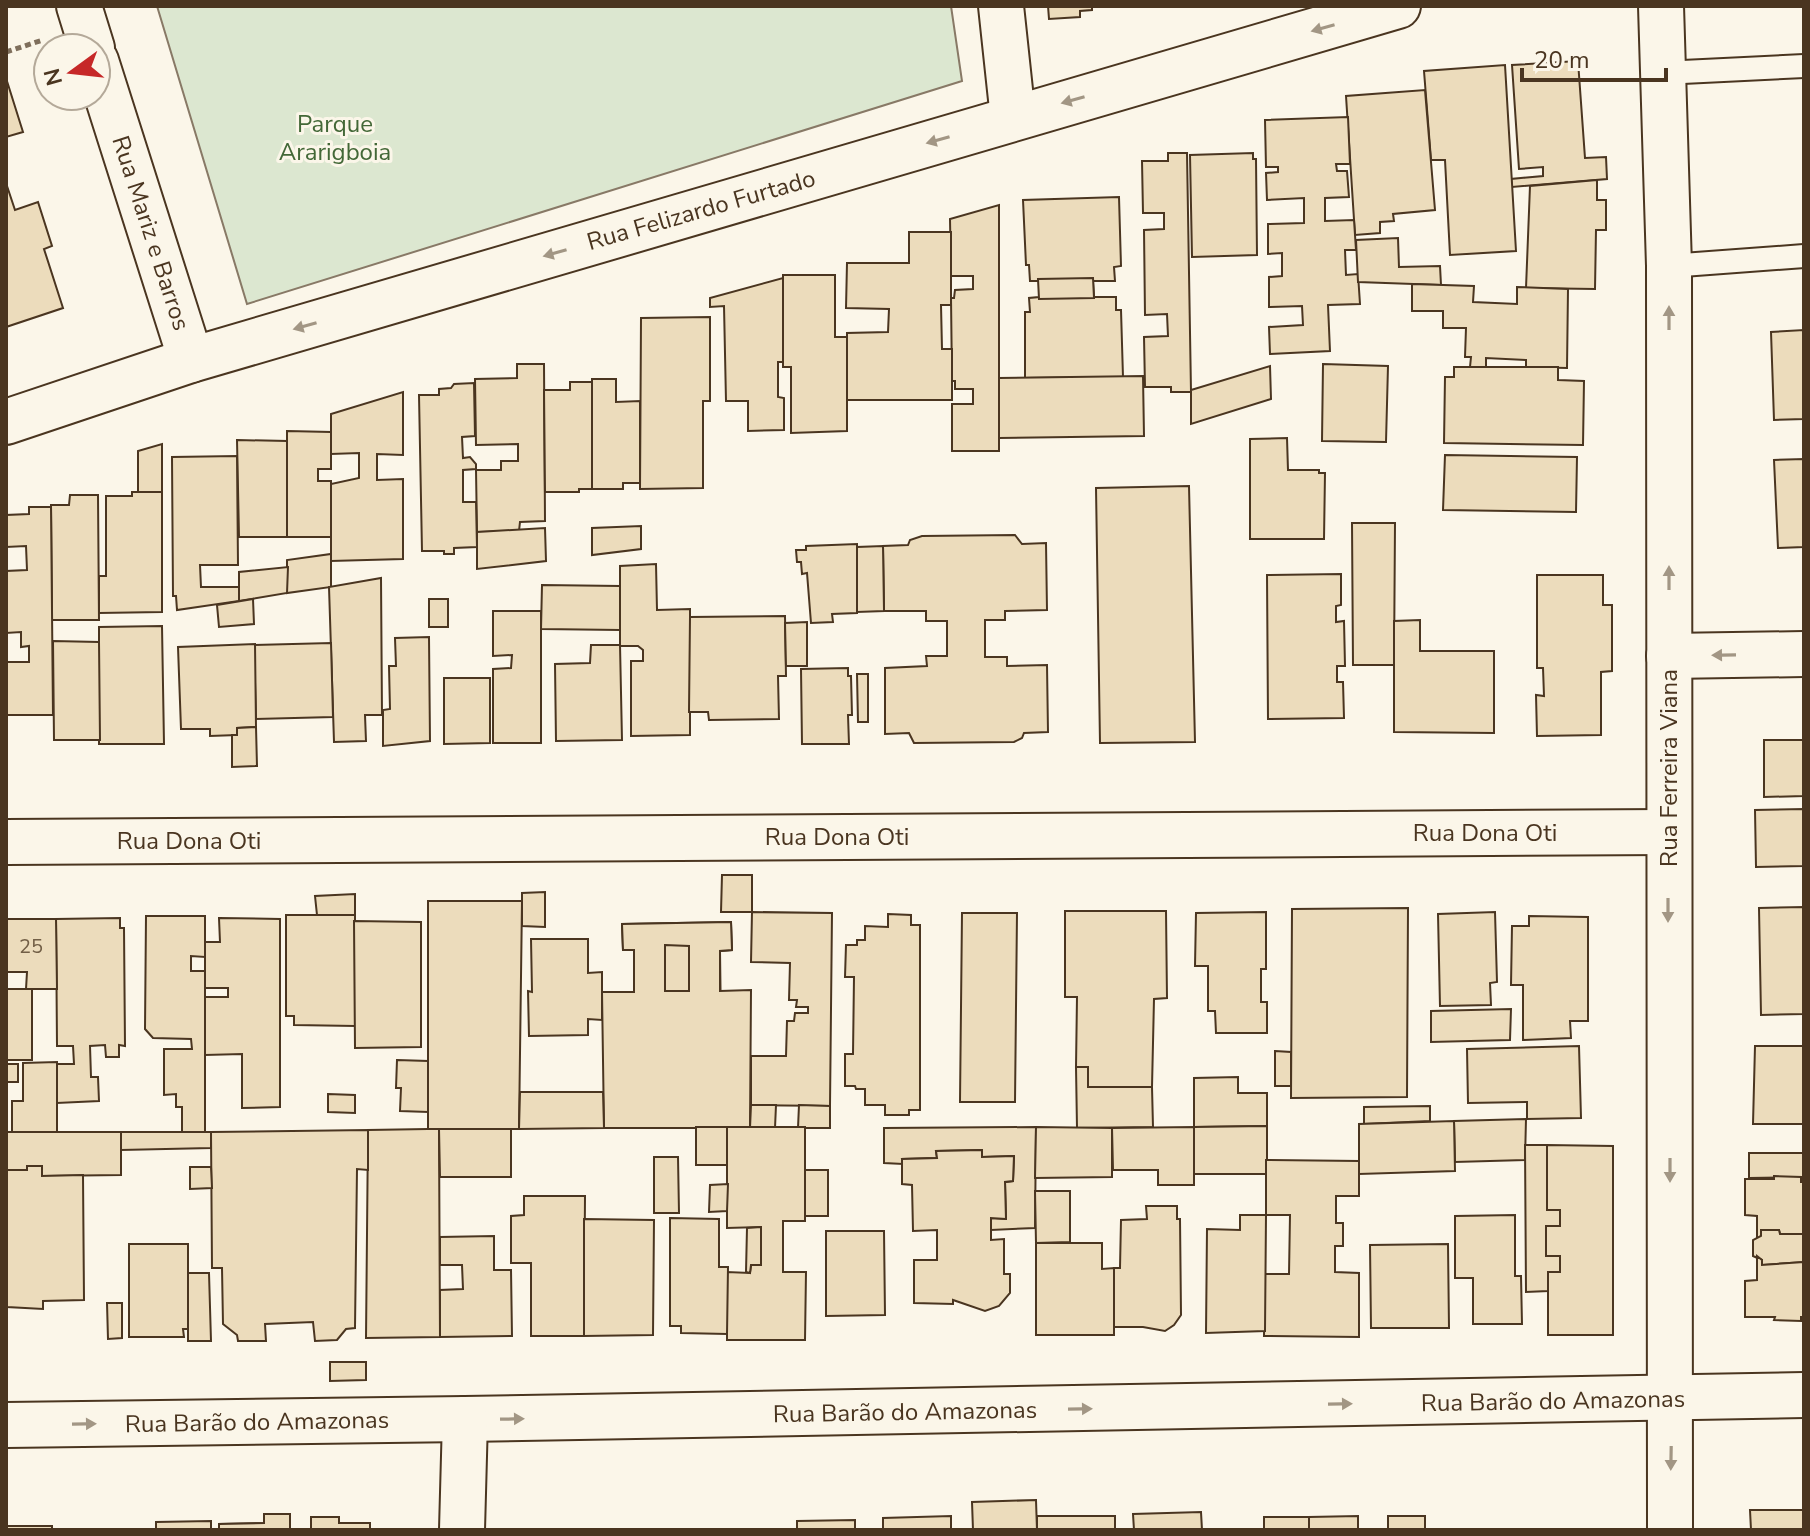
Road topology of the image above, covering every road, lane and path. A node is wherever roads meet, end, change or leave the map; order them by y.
1 (79, 6) edge
2 (1001, 6) edge
3 (1398, 6) edge
4 (1661, 6) edge
5 (87, 32) edge
6 (1804, 66) edge
7 (1662, 73) junction
8 (112, 111) edge
9 (1013, 118) junction
10 (1804, 256) edge
11 (1669, 266) junction
12 (191, 360) junction
13 (6, 422) edge
14 (1804, 654) edge
15 (1669, 656) junction
16 (1668, 832) junction
17 (6, 842) edge
18 (1804, 1395) edge
19 (1671, 1399) junction
20 (465, 1419) junction
21 (6, 1425) edge
22 (462, 1530) edge
23 (1670, 1530) edge

1 - 5 street
2 - 9 street
3 -> 9 street, Rua Felizardo Furtado
4 - 7 street, Rua Ferreira Viana
6 - 7 lane
7 - 11 street, Rua Ferreira Viana
8 - 12 street, Rua Mariz e Barros
9 -> 12 street, Rua Felizardo Furtado
10 - 11 lane
15 -> 11 street, Rua Ferreira Viana
12 - 13 street, Rua Felizardo Furtado
14 -> 15 street
15 - 16 street, Rua Ferreira Viana
16 - 17 street, Rua Dona Oti
16 -> 19 street, Rua Ferreira Viana
18 - 19 street, Rua Barão do Amazonas
20 -> 19 street, Rua Barão do Amazonas
19 -> 23 street, Rua Ferreira Viana
21 -> 20 street, Rua Barão do Amazonas
20 - 22 street

